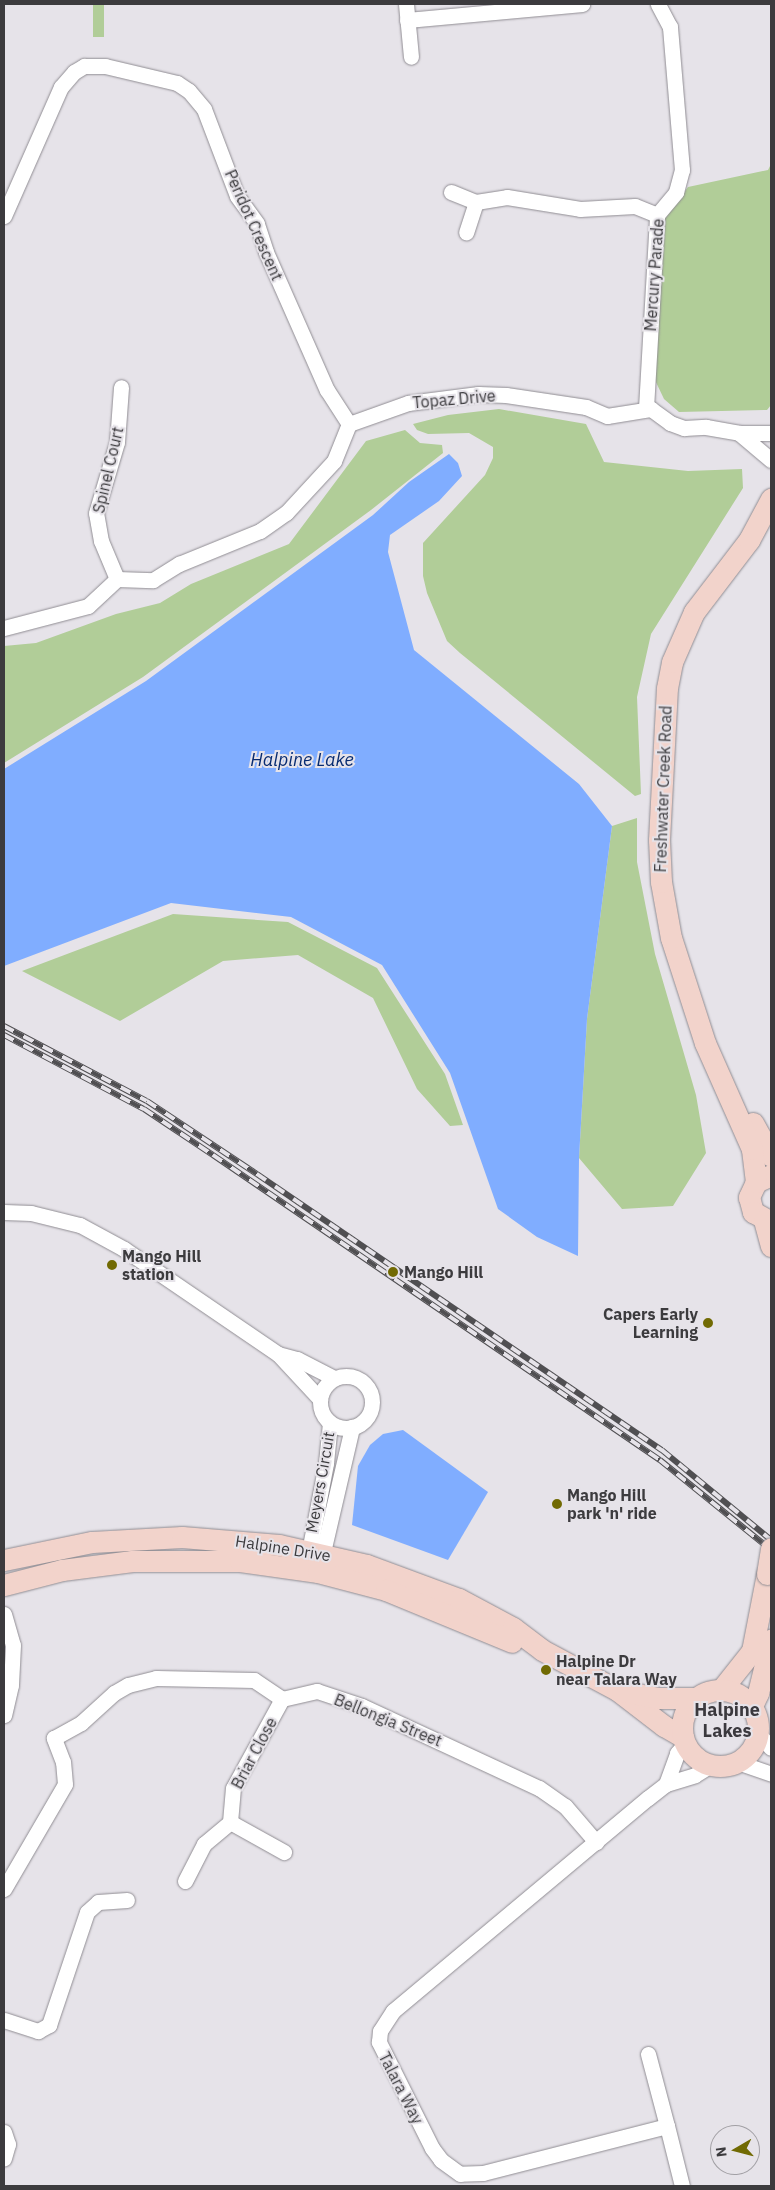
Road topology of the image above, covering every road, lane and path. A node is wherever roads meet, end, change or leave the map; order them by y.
1 (406, 4) edge
2 (582, 4) edge
3 (658, 4) edge
4 (407, 20) junction
5 (410, 57) dead end
6 (451, 192) dead end
7 (476, 202) junction
8 (657, 215) junction
9 (4, 216) edge
10 (466, 232) dead end
11 (121, 387) dead end
12 (646, 408) junction
13 (349, 424) junction
14 (738, 433) junction
15 (771, 433) edge
16 (771, 460) edge
17 (771, 499) edge
18 (771, 527) edge
19 (117, 579) junction
20 (4, 628) edge
21 (771, 1156) edge
22 (763, 1178) edge
23 (4, 1212) edge
24 (768, 1221) edge
25 (771, 1246) edge
26 (278, 1354) junction
27 (334, 1378) junction
28 (320, 1399) junction
29 (330, 1423) junction
30 (352, 1428) junction
31 (771, 1548) edge
32 (4, 1560) edge
33 (314, 1561) junction
34 (4, 1585) edge
35 (4, 1614) edge
36 (771, 1640) edge
37 (4, 1650) edge
38 (11, 1664) junction
39 (617, 1690) junction
40 (721, 1690) junction
41 (697, 1698) junction
42 (282, 1699) junction
43 (751, 1708) junction
44 (4, 1715) edge
45 (758, 1732) junction
46 (684, 1740) junction
47 (771, 1748) edge
48 (737, 1762) junction
49 (711, 1765) junction
50 (771, 1774) edge
51 (666, 1784) junction
52 (230, 1822) junction
53 (596, 1842) junction
54 (284, 1852) dead end
55 (186, 1881) dead end
56 (4, 1889) edge
57 (127, 1900) dead end
58 (4, 2020) edge
59 (648, 2054) dead end
60 (667, 2126) junction
61 (4, 2132) edge
62 (4, 2158) edge
63 (682, 2186) edge

1 - 4 street
2 - 4 street
3 - 8 street, Mercury Parade
4 - 5 street
6 - 7 street
7 - 8 street
7 - 10 street
8 - 12 street, Mercury Parade
9 - 13 street, Peridot Crescent
11 - 19 street, Spinel Court
12 - 13 street, Topaz Drive
12 - 14 street
13 - 19 street
14 - 15 street
14 - 16 street
17 - 22 main road, Freshwater Creek Road
18 - 21 main road, Freshwater Creek Road
19 - 20 street
22 - 24 main road, Freshwater Creek Road
23 - 26 street
24 - 25 main road
26 - 27 street
26 - 28 street
27 - 28 street
27 - 30 street
28 - 29 street
29 - 30 street
29 - 33 street, Meyers Circuit
30 - 33 street, Meyers Circuit
31 - 40 main road, bridge
32 - 33 main road, Halpine Drive
33 - 34 main road, Halpine Drive
33 - 39 main road, Halpine Drive
35 - 38 street
36 - 43 main road
37 - 38 street
38 - 44 street
39 - 41 main road, Halpine Drive
39 - 46 main road, Halpine Drive
40 - 41 main road
40 - 43 main road
41 - 46 main road
42 - 52 street, Briar Close
42 - 53 street, Bellongia Street
42 - 56 street
43 - 45 main road
45 - 47 street
45 - 48 main road
46 - 49 main road
46 - 51 street
48 - 49 main road
48 - 50 street
49 - 51 street, Talara Way
51 - 53 street, Talara Way
52 - 54 street
52 - 55 street
53 - 60 street, Talara Way
57 - 58 street
59 - 60 street
60 - 63 street
61 - 62 street

